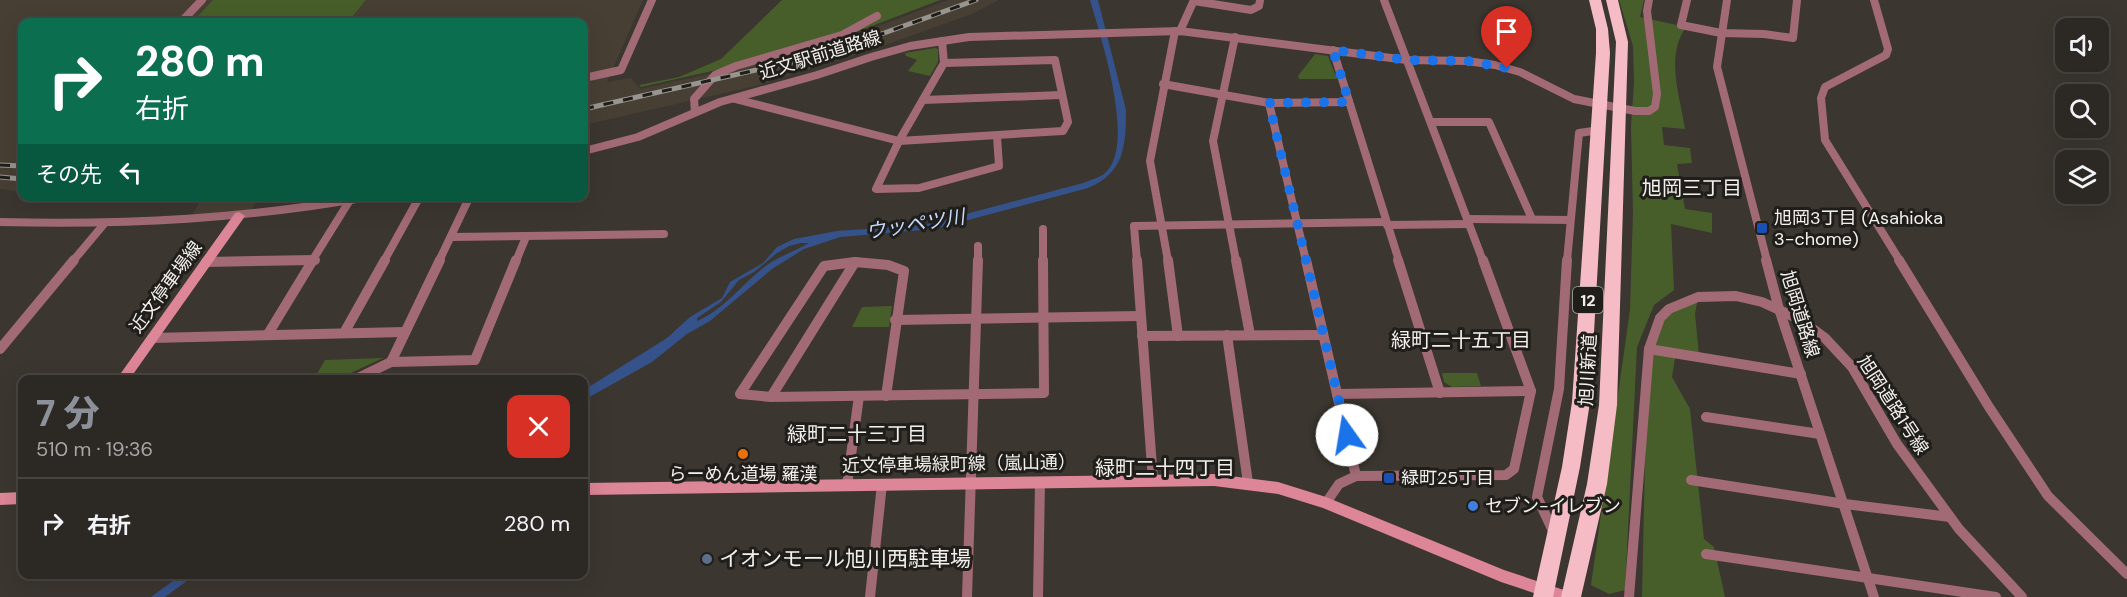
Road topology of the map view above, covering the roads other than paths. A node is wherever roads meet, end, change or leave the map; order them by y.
1 (202, 0) edge
2 (652, 0) edge
3 (1260, 0) edge
4 (1384, 0) edge
5 (1596, 0) edge
6 (1612, 0) edge
7 (1649, 0) edge
8 (1687, 0) edge
9 (1727, 0) edge
10 (1797, 0) edge
11 (1874, 0) edge
12 (1194, 1) edge
13 (877, 16) dead end
14 (185, 18) edge
15 (1178, 31) junction
16 (1722, 33) junction
17 (1234, 37) junction
18 (942, 41) junction
19 (1333, 50) junction
20 (1407, 60) junction
21 (944, 63) junction
22 (588, 77) edge
23 (1163, 84) junction
24 (1222, 94) junction
25 (1061, 95) junction
26 (733, 98) junction
27 (923, 100) junction
28 (1349, 102) junction
29 (1269, 103) junction
30 (1601, 106) junction
31 (1621, 110) junction
32 (694, 112) junction
33 (1431, 122) junction
34 (1600, 130) junction
35 (997, 136) junction
36 (899, 141) junction
37 (588, 151) edge
38 (343, 201) edge
39 (349, 201) edge
40 (417, 201) edge
41 (468, 201) edge
42 (239, 216) junction
43 (1532, 219) junction
44 (1570, 220) junction
45 (0, 222) edge
46 (1467, 222) junction
47 (1387, 223) junction
48 (104, 224) junction
49 (1229, 224) junction
50 (1296, 224) junction
51 (1163, 225) junction
52 (1043, 229) dead end
53 (664, 234) dead end
54 (452, 237) junction
55 (526, 237) junction
56 (978, 246) dead end
57 (315, 260) junction
58 (206, 262) junction
59 (855, 262) junction
60 (1779, 309) junction
61 (1140, 316) junction
62 (1044, 317) junction
63 (975, 318) junction
64 (895, 320) junction
65 (404, 332) junction
66 (344, 333) junction
67 (268, 334) junction
68 (1227, 335) junction
69 (1250, 335) junction
70 (1323, 335) junction
71 (1142, 336) junction
72 (1178, 336) junction
73 (152, 338) junction
74 (0, 349) edge
75 (1649, 350) junction
76 (391, 362) junction
77 (1800, 374) junction
78 (126, 375) edge
79 (364, 375) edge
80 (1531, 391) junction
81 (1440, 393) junction
82 (1337, 394) junction
83 (973, 395) junction
84 (859, 396) junction
85 (886, 396) junction
86 (771, 397) junction
87 (1706, 417) dead end
88 (1820, 434) junction
89 (1356, 476) junction
90 (1153, 480) junction
91 (1691, 480) dead end
92 (1040, 482) junction
93 (969, 483) junction
94 (1248, 483) junction
95 (882, 484) junction
96 (847, 485) junction
97 (588, 489) edge
98 (18, 498) edge
99 (0, 499) edge
100 (1326, 503) junction
101 (1845, 504) junction
102 (1950, 517) junction
103 (1555, 535) junction
104 (1706, 554) dead end
105 (2127, 574) edge
106 (1868, 580) junction
107 (1544, 594) edge
108 (870, 597) edge
109 (967, 597) edge
110 (1038, 597) edge
111 (1565, 597) edge
112 (1571, 597) edge
113 (1629, 597) edge
114 (1874, 597) edge
115 (1996, 597) edge
116 (2022, 597) edge

1 - 14 street
2 - 22 street
3 - 12 street
4 - 20 street
5 - 30 highway, 旭川新道 / 12
6 - 31 highway, 旭川新道 / 12
7 - 31 street
8 - 16 street
9 - 16 street, 旭岡道路線
10 - 16 street
11 - 105 street
12 - 15 street
13 - 32 street
15 - 17 street
15 - 18 street, 近文駅前道路線
15 - 23 street
16 - 60 street, 旭岡道路線
17 - 19 street
17 - 24 street
18 - 21 street
18 - 26 street, 近文駅前道路線
19 - 20 street
19 - 28 street
20 - 30 street
20 - 33 street
21 - 25 street
21 - 27 street
23 - 24 street
23 - 51 street
24 - 29 street
24 - 49 street
25 - 27 street
25 - 35 street
26 - 32 street, 近文駅前道路線
26 - 36 street
27 - 36 street
28 - 29 street
28 - 47 street
29 - 50 street
30 - 31 street
30 - 34 highway, 旭川新道 / 12
31 - 112 highway, 旭川新道 / 12
32 - 37 street, 近文駅前道路線
33 - 43 street
33 - 46 street
34 - 44 street
34 - 103 highway, 旭川新道 / 12
35 - 36 street
35 - 36 street
38 - 42 street
39 - 57 street
40 - 66 street
41 - 54 street
42 - 48 street
42 - 58 main road, 近文停車場線
43 - 44 street
43 - 46 street
44 - 103 street
45 - 48 street
46 - 47 street
46 - 80 street
47 - 50 street
47 - 81 street
48 - 74 street
49 - 50 street
49 - 51 street
49 - 69 street
50 - 70 street
51 - 61 street
51 - 72 street
52 - 62 street
53 - 55 street
54 - 55 street
54 - 65 street
55 - 76 street
56 - 63 street
57 - 58 street
57 - 67 street
58 - 73 main road, 近文停車場線
59 - 64 street
59 - 86 street
59 - 86 street
60 - 75 street, 旭岡道路1号線
60 - 77 street, 旭岡道路線
60 - 102 street, 旭岡道路1号線
61 - 62 street
61 - 71 street
62 - 63 street
62 - 83 street
63 - 64 street
63 - 83 street
64 - 85 street
65 - 66 street
65 - 76 street
66 - 67 street
67 - 73 street
68 - 69 street
68 - 72 street
68 - 94 street
69 - 70 street
70 - 82 street
71 - 72 street
71 - 90 street
73 - 78 main road, 近文停車場線
75 - 77 street
75 - 113 street, 旭岡道路1号線
76 - 79 street
77 - 88 street, 旭岡道路線
80 - 81 street
80 - 89 street
81 - 82 street
82 - 89 street
83 - 85 street
83 - 93 street
84 - 85 street
84 - 86 street
84 - 96 street
87 - 88 street
88 - 101 street, 旭岡道路線
89 - 100 street
90 - 92 main road, 近文停車場緑町線（嵐山通）
90 - 94 main road, 近文停車場緑町線（嵐山通）
91 - 101 street
92 - 93 main road, 近文停車場緑町線（嵐山通）
92 - 110 street
93 - 95 main road, 近文停車場緑町線（嵐山通）
93 - 109 street
94 - 100 main road, 近文停車場緑町線（嵐山通）
95 - 96 main road, 近文停車場緑町線（嵐山通）
95 - 108 street
96 - 97 main road, 近文停車場緑町線（嵐山通）
98 - 99 main road
100 - 107 main road, 近文停車場緑町線（嵐山通）
101 - 102 street
101 - 106 street, 旭岡道路線
102 - 116 street, 旭岡道路1号線
103 - 107 highway, 旭川新道 / 12
104 - 106 street
106 - 114 street, 旭岡道路線
106 - 115 street
107 - 111 main road, 近文停車場緑町線（嵐山通）

